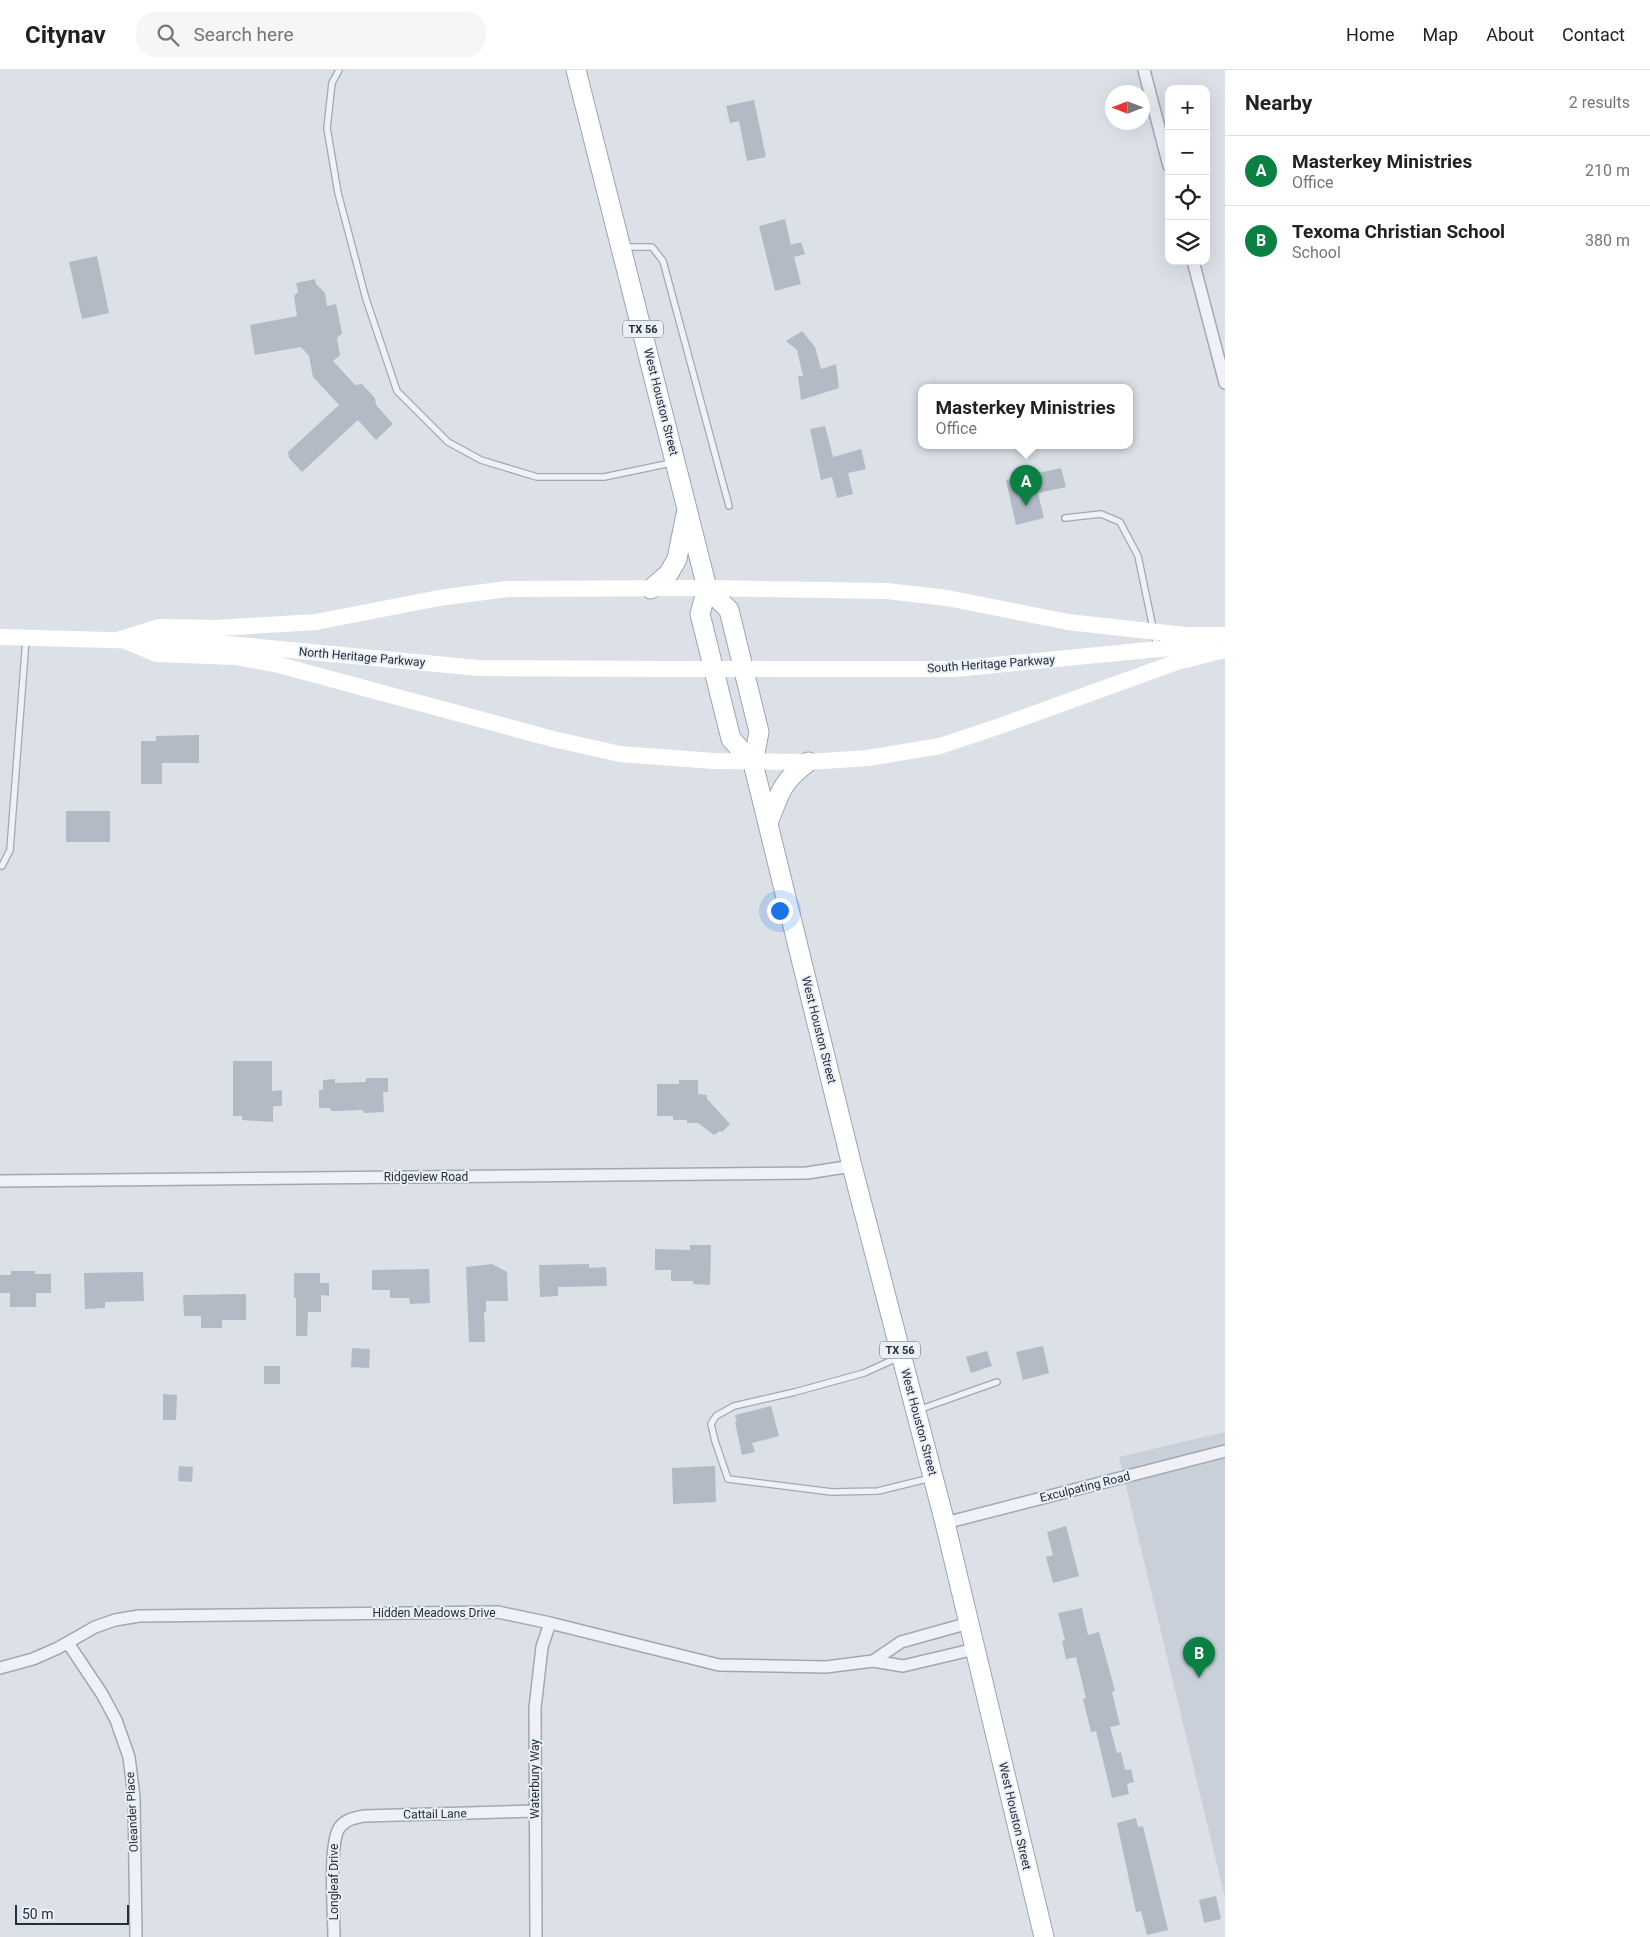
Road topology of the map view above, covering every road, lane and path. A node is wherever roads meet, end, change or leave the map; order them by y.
1 (338, 70) edge
2 (576, 70) edge
3 (1144, 70) edge
4 (1165, 151) edge
5 (622, 247) junction
6 (1195, 265) edge
7 (1225, 383) edge
8 (676, 462) junction
9 (729, 506) dead end
10 (687, 508) junction
11 (1065, 518) dead end
12 (707, 588) junction
13 (651, 589) junction
14 (1152, 632) junction
15 (1225, 635) edge
16 (0, 636) edge
17 (27, 637) junction
18 (121, 639) junction
19 (1225, 642) edge
20 (1157, 650) junction
21 (1225, 650) edge
22 (725, 669) joint
23 (808, 762) junction
24 (753, 763) junction
25 (768, 823) junction
26 (2, 866) dead end
27 (852, 1166) junction
28 (0, 1181) edge
29 (901, 1356) junction
30 (997, 1382) dead end
31 (916, 1410) junction
32 (1225, 1451) edge
33 (933, 1477) junction
34 (945, 1523) junction
35 (550, 1623) junction
36 (969, 1623) junction
37 (68, 1643) junction
38 (975, 1649) junction
39 (873, 1661) junction
40 (0, 1668) edge
41 (536, 1812) junction
42 (339, 1828) joint
43 (136, 1937) edge
44 (334, 1937) edge
45 (536, 1937) edge
46 (1044, 1937) edge

1 - 8 lane
2 - 5 main road, West Houston Street / TX 56
3 - 4 street
5 - 8 main road, West Houston Street / TX 56
5 - 9 lane
6 - 7 street
8 - 10 main road, West Houston Street / TX 56
10 - 12 main road, West Houston Street / TX 56
10 - 13 main road
11 - 14 lane
12 - 13 main road
12 - 14 main road
12 - 24 main road, West Houston Street / TX 56
12 - 24 main road, West Houston Street / TX 56
13 - 18 main road
14 - 15 main road
14 - 20 lane
16 - 17 main road, North Heritage Parkway
17 - 18 main road, North Heritage Parkway
17 - 26 lane
18 - 22 main road, North Heritage Parkway, bridge
18 - 24 main road
19 - 20 main road, South Heritage Parkway
20 - 22 main road, South Heritage Parkway, bridge
21 - 23 main road
23 - 24 main road
23 - 25 main road
24 - 25 main road, West Houston Street / TX 56
25 - 27 main road, West Houston Street / TX 56
27 - 28 street, Ridgeview Road
27 - 29 main road, West Houston Street / TX 56
29 - 31 main road, West Houston Street / TX 56
29 - 33 lane
30 - 31 lane
31 - 33 main road, West Houston Street / TX 56
32 - 34 street, Exculpating Road
33 - 34 main road, West Houston Street / TX 56
34 - 36 main road, West Houston Street / TX 56
35 - 37 street, Hidden Meadows Drive
35 - 39 street, Hidden Meadows Drive
35 - 41 street, Waterbury Way
36 - 38 main road, West Houston Street / TX 56
36 - 39 street, Hidden Meadows Drive
37 - 40 street, Hidden Meadows Drive
37 - 43 street, Oleander Place
38 - 39 street, Hidden Meadows Drive
38 - 46 main road, West Houston Street / TX 56
41 - 42 street, Cattail Lane
41 - 45 street, Waterbury Way
42 - 44 street, Longleaf Drive

